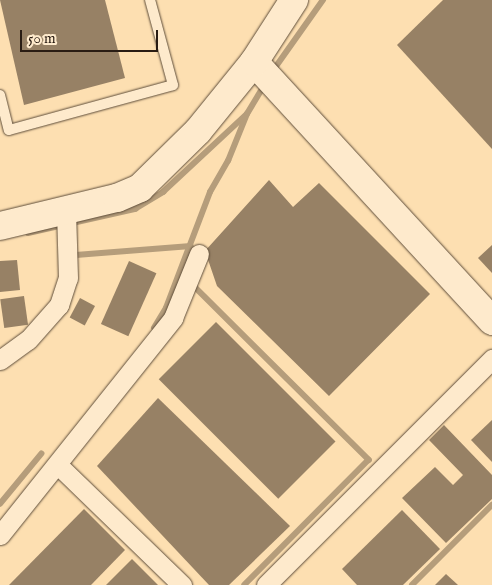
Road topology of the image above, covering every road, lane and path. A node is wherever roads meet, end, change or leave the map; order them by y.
1 (150, 0) edge
2 (294, 0) edge
3 (254, 62) junction
4 (0, 95) edge
5 (4, 132) edge
6 (66, 210) junction
7 (0, 226) edge
8 (199, 254) dead end
9 (492, 321) edge
10 (492, 359) edge
11 (0, 360) edge
12 (58, 465) junction
13 (0, 535) edge
14 (182, 585) edge
15 (266, 585) edge

1 - 5 lane
2 - 3 street
3 - 6 street
3 - 9 street
4 - 5 lane
6 - 7 street
6 - 11 street
8 - 12 street
10 - 15 street
12 - 13 street
12 - 14 street

